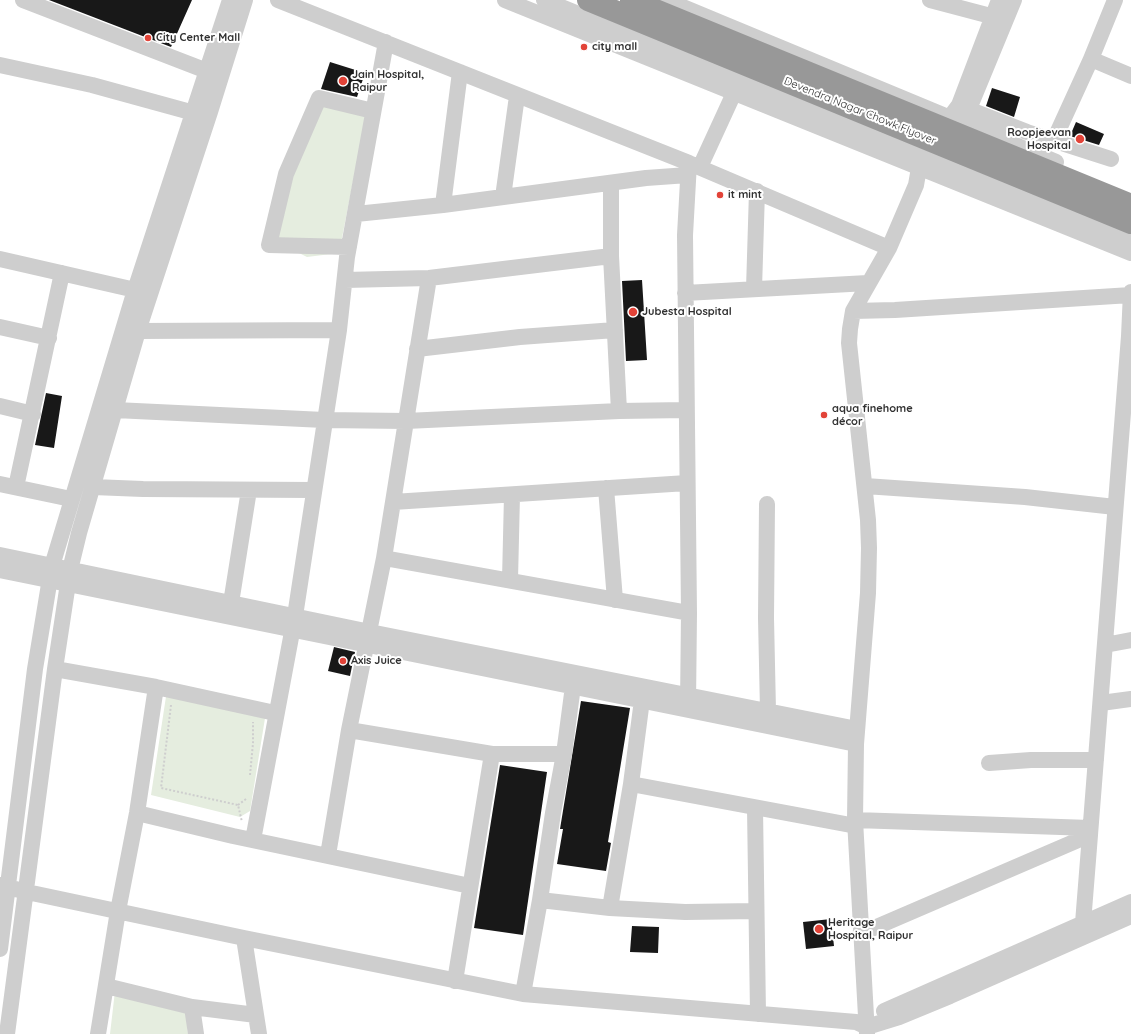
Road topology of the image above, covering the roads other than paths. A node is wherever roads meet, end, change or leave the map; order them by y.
1 (24, 0) edge
2 (230, 0) edge
3 (245, 0) edge
4 (278, 0) edge
5 (505, 0) edge
6 (544, 0) edge
7 (588, 0) edge
8 (631, 0) edge
9 (666, 0) edge
10 (930, 0) edge
11 (999, 0) edge
12 (1014, 0) edge
13 (1115, 0) edge
14 (999, 18) junction
15 (386, 42) junction
16 (1091, 59) junction
17 (0, 65) edge
18 (207, 71) junction
19 (460, 72) junction
20 (1131, 76) edge
21 (734, 93) junction
22 (517, 96) junction
23 (373, 111) junction
24 (194, 113) junction
25 (960, 114) junction
26 (1054, 140) junction
27 (1111, 159) dead end
28 (929, 164) junction
29 (692, 168) junction
30 (611, 183) junction
31 (757, 191) junction
32 (1131, 194) edge
33 (503, 197) junction
34 (443, 205) junction
35 (1131, 205) edge
36 (356, 214) junction
37 (1131, 223) edge
38 (1131, 239) edge
39 (349, 246) junction
40 (889, 248) junction
41 (1131, 253) edge
42 (611, 256) junction
43 (0, 259) edge
44 (62, 273) junction
45 (429, 278) junction
46 (345, 280) junction
47 (868, 283) junction
48 (754, 289) junction
49 (142, 292) junction
50 (1131, 293) edge
51 (685, 294) junction
52 (853, 311) junction
53 (0, 327) edge
54 (131, 330) junction
55 (339, 330) junction
56 (616, 330) junction
57 (1130, 336) edge
58 (49, 338) junction
59 (417, 349) junction
60 (0, 406) edge
61 (115, 410) junction
62 (619, 410) junction
63 (686, 410) junction
64 (33, 414) junction
65 (324, 420) junction
66 (406, 421) junction
67 (687, 483) junction
68 (0, 484) edge
69 (865, 486) junction
70 (16, 487) junction
71 (92, 487) junction
72 (606, 488) junction
73 (249, 490) junction
74 (314, 490) junction
75 (512, 495) junction
76 (71, 499) junction
77 (393, 502) junction
78 (767, 504) dead end
79 (1115, 507) junction
80 (0, 555) edge
81 (384, 558) junction
82 (0, 570) edge
83 (50, 573) junction
84 (69, 577) junction
85 (510, 580) junction
86 (615, 600) junction
87 (231, 603) junction
88 (689, 613) junction
89 (293, 623) junction
90 (369, 639) junction
91 (1131, 640) edge
92 (1105, 644) junction
93 (55, 669) junction
94 (573, 686) junction
95 (156, 687) junction
96 (642, 700) junction
97 (1131, 700) edge
98 (688, 702) junction
99 (1101, 704) junction
100 (768, 711) junction
101 (275, 713) junction
102 (349, 730) junction
103 (857, 736) junction
104 (492, 754) junction
105 (564, 754) junction
106 (1096, 760) junction
107 (989, 764) dead end
108 (631, 784) junction
109 (755, 808) junction
110 (137, 813) junction
111 (856, 823) junction
112 (1090, 831) junction
113 (249, 839) junction
114 (328, 855) junction
115 (4, 886) edge
116 (470, 886) junction
117 (27, 892) junction
118 (540, 900) junction
119 (1131, 902) edge
120 (610, 908) junction
121 (118, 911) junction
122 (756, 911) junction
123 (1131, 916) edge
124 (1086, 929) junction
125 (860, 934) junction
126 (244, 938) junction
127 (0, 949) edge
128 (455, 981) junction
129 (106, 986) junction
130 (523, 994) junction
131 (192, 1007) junction
132 (758, 1014) junction
133 (256, 1015) junction
134 (864, 1025) edge
135 (7, 1034) edge
136 (98, 1034) edge
137 (196, 1034) edge
138 (259, 1034) edge

1 - 18 street
2 - 18 street
3 - 49 street
4 - 15 street
5 - 21 street
6 - 28 street
7 - 37 highway, Devendra Nagar Chowk Flyover, bridge
8 - 35 highway, Devendra Nagar Chowk Flyover, bridge
9 - 25 street
10 - 14 street
11 - 14 street
12 - 14 street
13 - 16 street
14 - 25 street
15 - 19 street
15 - 23 street
16 - 20 street
16 - 26 street
17 - 24 street
18 - 24 street
19 - 22 street
19 - 34 street
21 - 28 street
21 - 29 street
22 - 29 street
22 - 33 street
23 - 36 street
23 - 39 street
24 - 49 street
25 - 26 street
25 - 28 street
25 - 32 street
26 - 27 street
28 - 38 street
28 - 40 street
28 - 41 street
29 - 30 street
29 - 31 street
29 - 51 street
30 - 33 street
30 - 42 street
31 - 40 street
31 - 48 street
33 - 34 street
34 - 36 street
36 - 39 street
39 - 46 street
40 - 47 street
42 - 45 street
42 - 56 street
43 - 44 street
44 - 49 street
44 - 58 street
45 - 46 street
45 - 59 street
46 - 55 street
47 - 48 street
47 - 52 street
48 - 51 street
49 - 54 street
50 - 52 street
50 - 57 street
51 - 63 street
52 - 69 street
53 - 58 street
54 - 55 street
54 - 61 street
54 - 76 street
55 - 65 street
56 - 59 street
56 - 62 street
57 - 79 street
58 - 64 street
59 - 66 street
60 - 64 street
61 - 65 street
61 - 71 street
62 - 63 street
62 - 66 street
63 - 67 street
64 - 70 street
65 - 66 street
65 - 74 street
66 - 77 street
67 - 72 street
67 - 88 street
68 - 70 street
69 - 79 street
69 - 103 street
70 - 76 street
71 - 73 street
71 - 84 street
72 - 75 street
72 - 86 street
73 - 74 street
73 - 87 street
74 - 89 street
75 - 77 street
75 - 85 street
76 - 83 street
77 - 81 street
78 - 100 street
79 - 92 street
80 - 83 street
81 - 85 street
81 - 90 street
82 - 83 street
83 - 84 street
83 - 115 street
84 - 87 street
84 - 89 street
84 - 93 street
85 - 86 street
86 - 88 street
87 - 89 street
88 - 98 street
89 - 90 street
89 - 101 street
90 - 94 street
90 - 98 street
90 - 102 street
91 - 92 street
92 - 99 street
93 - 95 street
93 - 117 street
94 - 96 street
94 - 105 street
95 - 101 street
95 - 110 street
96 - 98 street
96 - 108 street
97 - 99 street
98 - 100 street
98 - 103 street
99 - 106 street
100 - 103 street
101 - 113 street
102 - 104 street
102 - 114 street
103 - 111 street
104 - 105 street
104 - 116 street
105 - 118 street
106 - 107 street
106 - 112 street
108 - 109 street
108 - 120 street
109 - 111 street
109 - 122 street
110 - 113 street
110 - 121 street
111 - 112 street
111 - 125 street
112 - 124 street
112 - 125 street
113 - 114 street
114 - 116 street
115 - 117 street
115 - 127 street
116 - 128 street
117 - 121 street
117 - 135 street
118 - 120 street
118 - 130 street
119 - 124 street
120 - 122 street
121 - 126 street
121 - 129 street
122 - 132 street
123 - 124 street
124 - 134 street
125 - 134 street
126 - 128 street
126 - 133 street
128 - 130 street
129 - 131 street
129 - 136 street
130 - 132 street
131 - 133 street
131 - 137 street
132 - 134 street
133 - 138 street

